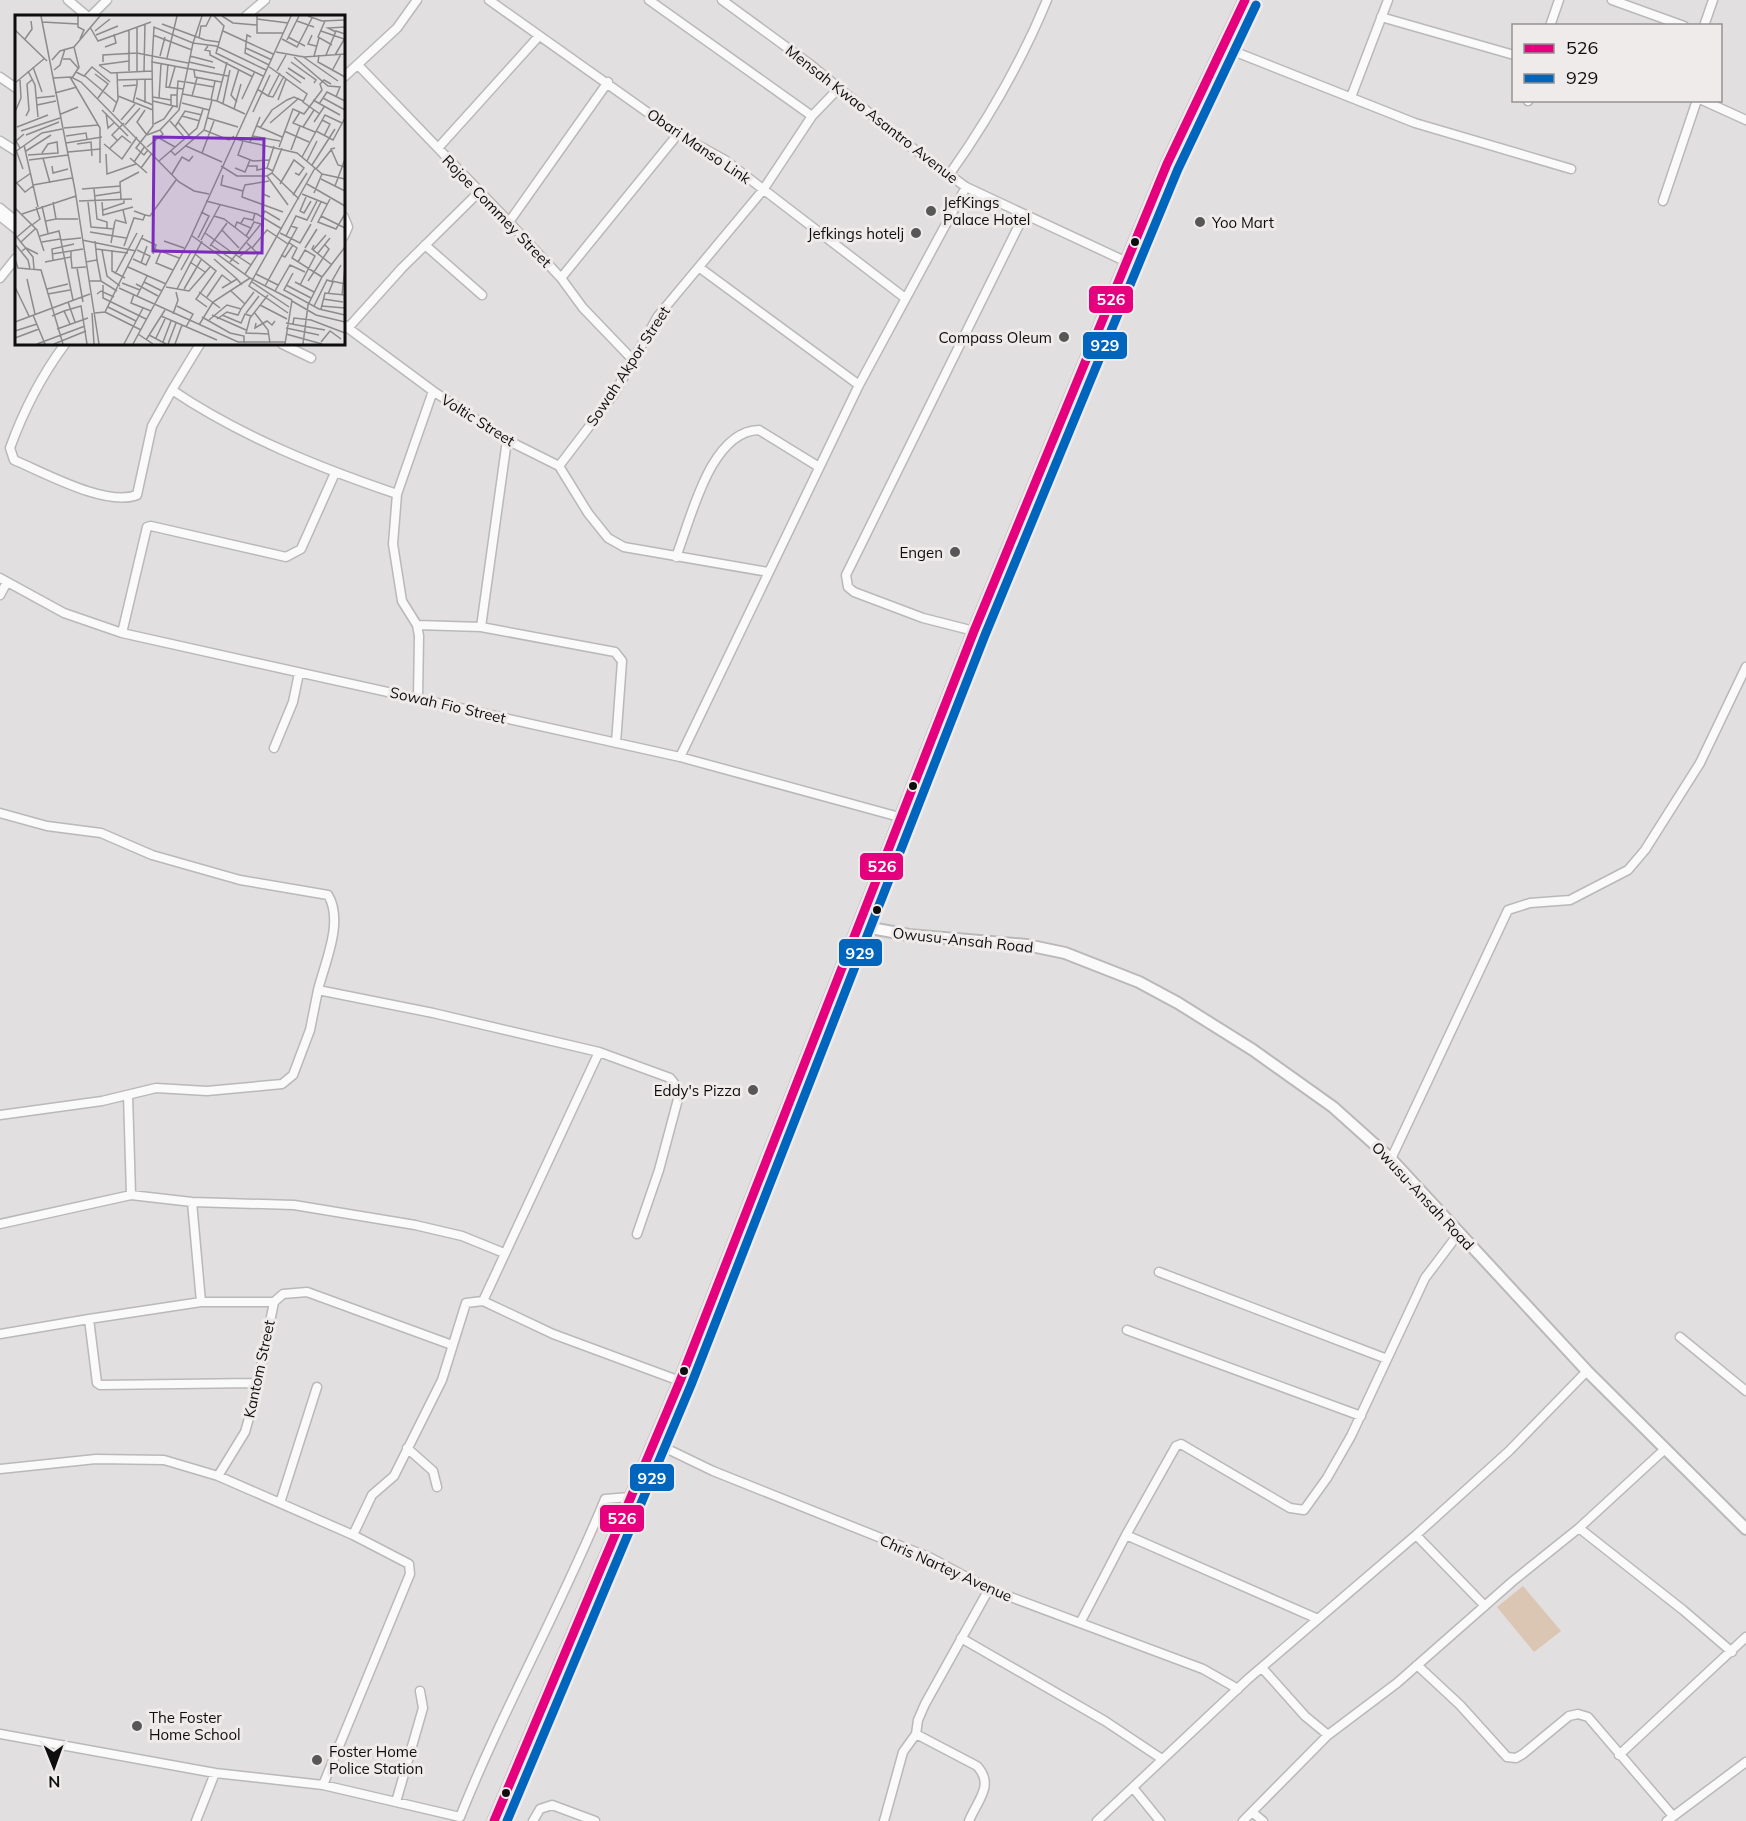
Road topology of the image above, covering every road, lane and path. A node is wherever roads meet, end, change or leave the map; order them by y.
1 (68, 0) edge
2 (107, 0) edge
3 (265, 0) edge
4 (417, 0) edge
5 (489, 0) edge
6 (649, 0) edge
7 (722, 0) edge
8 (1047, 0) edge
9 (1245, 0) edge
10 (1388, 0) edge
11 (1559, 0) edge
12 (1612, 0) edge
13 (1713, 0) edge
14 (88, 15) edge
15 (90, 15) edge
16 (247, 15) edge
17 (1381, 17) junction
18 (1551, 24) edge
19 (1678, 24) edge
20 (1705, 24) edge
21 (539, 36) junction
22 (1223, 47) junction
23 (1512, 54) edge
24 (358, 66) junction
25 (345, 76) edge
26 (0, 77) edge
27 (608, 82) junction
28 (15, 87) edge
29 (839, 88) junction
30 (1351, 97) junction
31 (1696, 102) edge
32 (1706, 102) edge
33 (812, 116) junction
34 (1746, 120) edge
35 (678, 134) junction
36 (0, 141) edge
37 (438, 148) junction
38 (15, 150) edge
39 (1571, 169) dead end
40 (949, 175) junction
41 (966, 187) junction
42 (763, 190) junction
43 (478, 193) junction
44 (1663, 201) dead end
45 (0, 208) edge
46 (1024, 215) junction
47 (0, 216) edge
48 (15, 220) edge
49 (509, 222) junction
50 (15, 228) edge
51 (425, 246) junction
52 (15, 259) edge
53 (1127, 262) junction
54 (700, 268) junction
55 (1, 274) edge
56 (561, 278) junction
57 (482, 295) dead end
58 (905, 298) junction
59 (346, 326) edge
60 (64, 345) edge
61 (199, 345) edge
62 (284, 345) edge
63 (310, 358) dead end
64 (632, 359) junction
65 (860, 385) junction
66 (172, 390) junction
67 (433, 391) junction
68 (507, 441) junction
69 (559, 466) junction
70 (819, 467) junction
71 (335, 473) junction
72 (397, 494) junction
73 (676, 557) junction
74 (768, 572) junction
75 (4, 580) edge
76 (0, 596) edge
77 (417, 625) junction
78 (481, 627) junction
79 (974, 631) junction
80 (122, 633) junction
81 (1746, 667) edge
82 (299, 673) junction
83 (418, 698) junction
84 (616, 743) junction
85 (274, 748) dead end
86 (680, 758) junction
87 (0, 813) edge
88 (903, 818) junction
89 (860, 926) junction
90 (318, 990) junction
91 (599, 1052) junction
92 (128, 1095) junction
93 (0, 1115) edge
94 (1391, 1159) junction
95 (131, 1195) junction
96 (192, 1202) junction
97 (0, 1224) edge
98 (1458, 1233) junction
99 (637, 1234) dead end
100 (504, 1253) junction
101 (1159, 1272) dead end
102 (483, 1301) junction
103 (201, 1302) junction
104 (274, 1302) junction
105 (89, 1319) junction
106 (1127, 1330) dead end
107 (0, 1334) edge
108 (1680, 1337) dead end
109 (452, 1345) junction
110 (1387, 1359) junction
111 (1587, 1371) junction
112 (680, 1381) junction
113 (258, 1383) junction
114 (317, 1387) dead end
115 (1746, 1391) edge
116 (1361, 1416) junction
117 (655, 1443) junction
118 (407, 1448) junction
119 (1665, 1449) junction
120 (0, 1469) edge
121 (218, 1476) junction
122 (437, 1487) dead end
123 (630, 1497) junction
124 (280, 1503) junction
125 (1578, 1528) junction
126 (1746, 1529) edge
127 (353, 1535) junction
128 (1126, 1535) junction
129 (1416, 1535) junction
130 (989, 1589) junction
131 (1485, 1606) junction
132 (1318, 1619) junction
133 (1080, 1623) junction
134 (1746, 1637) edge
135 (961, 1638) junction
136 (1732, 1653) junction
137 (1417, 1665) junction
138 (1263, 1669) junction
139 (1238, 1689) junction
140 (420, 1691) dead end
141 (0, 1734) edge
142 (916, 1734) junction
143 (1328, 1735) junction
144 (1620, 1755) junction
145 (1162, 1759) junction
146 (1746, 1762) edge
147 (215, 1773) junction
148 (322, 1785) junction
149 (1134, 1788) junction
150 (396, 1802) junction
151 (1253, 1813) junction
152 (459, 1819) edge
153 (1670, 1819) edge
154 (196, 1821) edge
155 (494, 1821) edge
156 (533, 1821) edge
157 (595, 1821) edge
158 (884, 1821) edge
159 (969, 1821) edge
160 (1096, 1821) edge
161 (1160, 1821) edge
162 (1243, 1821) edge
163 (1263, 1821) edge

1 - 14 street
2 - 15 street
3 - 16 street
4 - 24 street
5 - 21 street, Obari Manso Link
6 - 33 street
7 - 29 street, Mensah Kwao Asantro Avenue
8 - 40 street
9 - 22 main road
10 - 17 street
11 - 18 street
12 - 19 street
13 - 20 street
17 - 23 street
17 - 30 street
21 - 27 street, Obari Manso Link
21 - 37 street
22 - 30 street
22 - 53 main road
24 - 25 street
24 - 37 street, Rojoe Commey Street
26 - 28 street
27 - 35 street, Obari Manso Link
27 - 49 street
29 - 33 street, Sowah Akpor Street
29 - 40 street, Mensah Kwao Asantro Avenue
30 - 39 street
31 - 44 street
32 - 34 street
33 - 42 street, Sowah Akpor Street
35 - 42 street, Obari Manso Link
35 - 56 street
36 - 38 street
37 - 43 street, Rojoe Commey Street
40 - 41 street, Mensah Kwao Asantro Avenue
41 - 46 street, Mensah Kwao Asantro Avenue
41 - 58 street
42 - 54 street, Sowah Akpor Street
42 - 58 street, Obari Manso Link
43 - 49 street, Rojoe Commey Street
43 - 51 street
45 - 48 street
46 - 53 street, Mensah Kwao Asantro Avenue
46 - 79 street
47 - 50 street
49 - 56 street, Rojoe Commey Street
51 - 57 street
51 - 59 street
52 - 55 street
53 - 79 main road
54 - 64 street, Sowah Akpor Street
54 - 65 street
56 - 64 street, Rojoe Commey Street
58 - 65 street
59 - 67 street, Voltic Street
60 - 66 street
61 - 66 street
62 - 63 street
64 - 69 street, Sowah Akpor Street
65 - 70 street
66 - 71 street
67 - 68 street, Voltic Street
67 - 72 street
68 - 69 street, Voltic Street
68 - 78 street
69 - 73 street
70 - 73 street
70 - 74 street
71 - 72 street
71 - 80 street
72 - 77 street
73 - 74 street
74 - 86 street
75 - 76 street
75 - 80 street, Sowah Fio Street
77 - 78 street
77 - 83 street
78 - 84 street
79 - 88 main road
80 - 82 street, Sowah Fio Street
81 - 94 street
82 - 83 street, Sowah Fio Street
82 - 85 street
83 - 84 street, Sowah Fio Street
84 - 86 street, Sowah Fio Street
86 - 88 street, Sowah Fio Street
87 - 90 street
88 - 89 main road
89 - 94 street, Owusu-Ansah Road
89 - 112 main road
90 - 91 street
90 - 92 street
91 - 99 street
91 - 100 street
92 - 93 street
92 - 95 street
94 - 98 street, Owusu-Ansah Road
95 - 96 street
95 - 97 street
96 - 100 street
96 - 103 street
98 - 110 street
98 - 111 street, Owusu-Ansah Road
100 - 102 street
101 - 110 street
102 - 109 street
102 - 112 street
103 - 104 street
103 - 105 street
104 - 109 street, Kantom Street
104 - 113 street, Kantom Street
105 - 107 street
105 - 113 street
106 - 116 street
108 - 115 street
109 - 118 street
110 - 116 street
111 - 119 street, Owusu-Ansah Road
111 - 129 street
112 - 117 main road
113 - 121 street, Kantom Street
114 - 124 street
116 - 128 street
117 - 123 main road
117 - 130 street, Chris Nartey Avenue
118 - 122 street
118 - 127 street
119 - 125 street
119 - 126 street, Owusu-Ansah Road
120 - 121 street
121 - 124 street
123 - 152 street
123 - 155 main road
124 - 127 street
125 - 131 street
125 - 136 street
127 - 148 street
128 - 132 street
128 - 133 street
129 - 131 street
129 - 132 street
130 - 133 street, Chris Nartey Avenue
130 - 135 street
131 - 137 street
132 - 138 street
133 - 139 street, Chris Nartey Avenue
134 - 136 street
135 - 142 street
135 - 145 street
136 - 144 street
137 - 143 street
137 - 144 street
138 - 139 street
138 - 143 street
139 - 145 street
140 - 150 street
141 - 147 street
142 - 158 street
142 - 159 street
143 - 151 street
144 - 153 street
145 - 149 street
146 - 153 street
147 - 148 street
147 - 154 street
148 - 150 street
149 - 160 street
149 - 161 street
150 - 152 street
151 - 162 street
151 - 163 street
156 - 157 street

